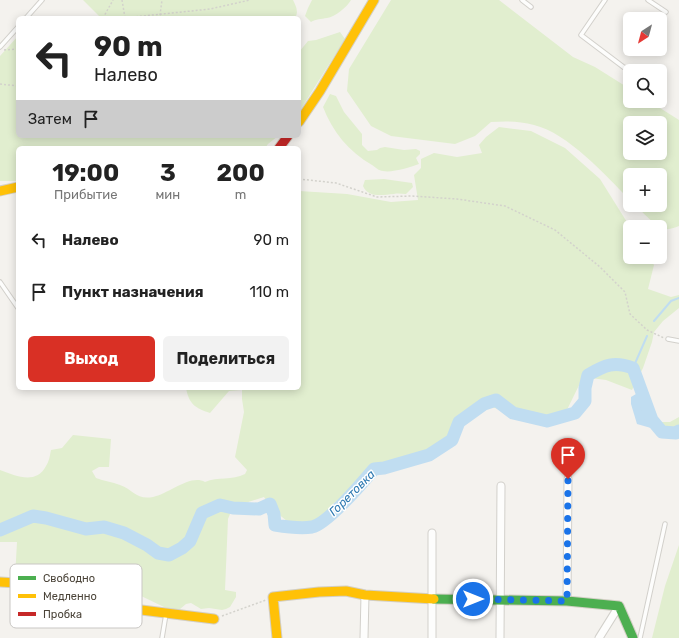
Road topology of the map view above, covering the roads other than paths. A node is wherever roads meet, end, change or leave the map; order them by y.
1 (42, 0) edge
2 (374, 0) edge
3 (522, 0) edge
4 (605, 0) edge
5 (648, 0) edge
6 (531, 7) dead end
7 (666, 12) dead end
8 (28, 16) edge
9 (16, 29) edge
10 (0, 48) edge
11 (623, 67) edge
12 (301, 119) edge
13 (16, 187) edge
14 (0, 191) edge
15 (0, 282) edge
16 (16, 305) edge
17 (668, 339) road end
18 (679, 341) edge
19 (568, 479) dead end
20 (501, 486) dead end
21 (665, 524) dead end
22 (432, 533) dead end
23 (0, 582) edge
24 (10, 583) edge
25 (365, 595) junction
26 (432, 599) junction
27 (500, 599) junction
28 (567, 601) junction
29 (619, 606) junction
30 (142, 611) edge
31 (166, 614) junction
32 (214, 619) road end
33 (162, 638) edge
34 (277, 638) edge
35 (364, 638) edge
36 (432, 638) edge
37 (500, 638) edge
38 (599, 638) edge
39 (633, 638) edge
40 (640, 638) edge

1 - 8 lane
2 - 12 street
3 - 6 lane
4 - 11 lane
5 - 7 lane
9 - 10 lane
13 - 14 street
15 - 16 lane
17 - 18 lane
19 - 28 street
20 - 27 street
21 - 40 lane
22 - 26 street
23 - 24 street
25 - 26 street
25 - 34 street
25 - 35 street
26 - 27 street
26 - 36 street
27 - 28 street
27 - 37 street
28 - 29 street
29 - 38 street
29 - 39 street
30 - 31 street
31 - 32 street
31 - 33 lane

